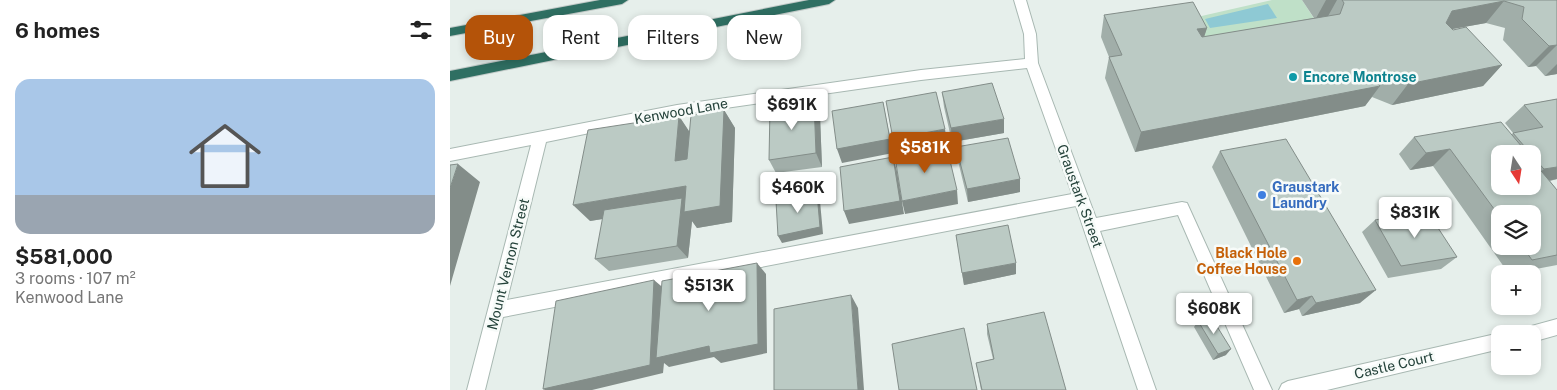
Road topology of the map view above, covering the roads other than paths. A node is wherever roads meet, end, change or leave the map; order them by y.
1 (622, 0) edge
2 (829, 0) edge
3 (1020, 0) edge
4 (450, 32) edge
5 (1032, 63) junction
6 (450, 76) edge
7 (540, 137) junction
8 (450, 155) edge
9 (1082, 198) junction
10 (1091, 226) junction
11 (496, 310) junction
12 (1557, 327) edge
13 (1541, 331) edge
14 (1491, 343) edge
15 (476, 390) edge
16 (1147, 390) edge
17 (1263, 390) edge
18 (1288, 390) edge

1 - 4 highway
2 - 6 highway
3 - 5 street, Graustark Street
5 - 7 street, Kenwood Lane
5 - 9 street, Graustark Street
7 - 8 street, Kenwood Lane
7 - 11 street, Mount Vernon Street
9 - 10 street, Graustark Street
9 - 11 street
10 - 16 street, Graustark Street
10 - 17 street
11 - 15 street, Mount Vernon Street
12 - 13 street
14 - 18 street, Castle Court

